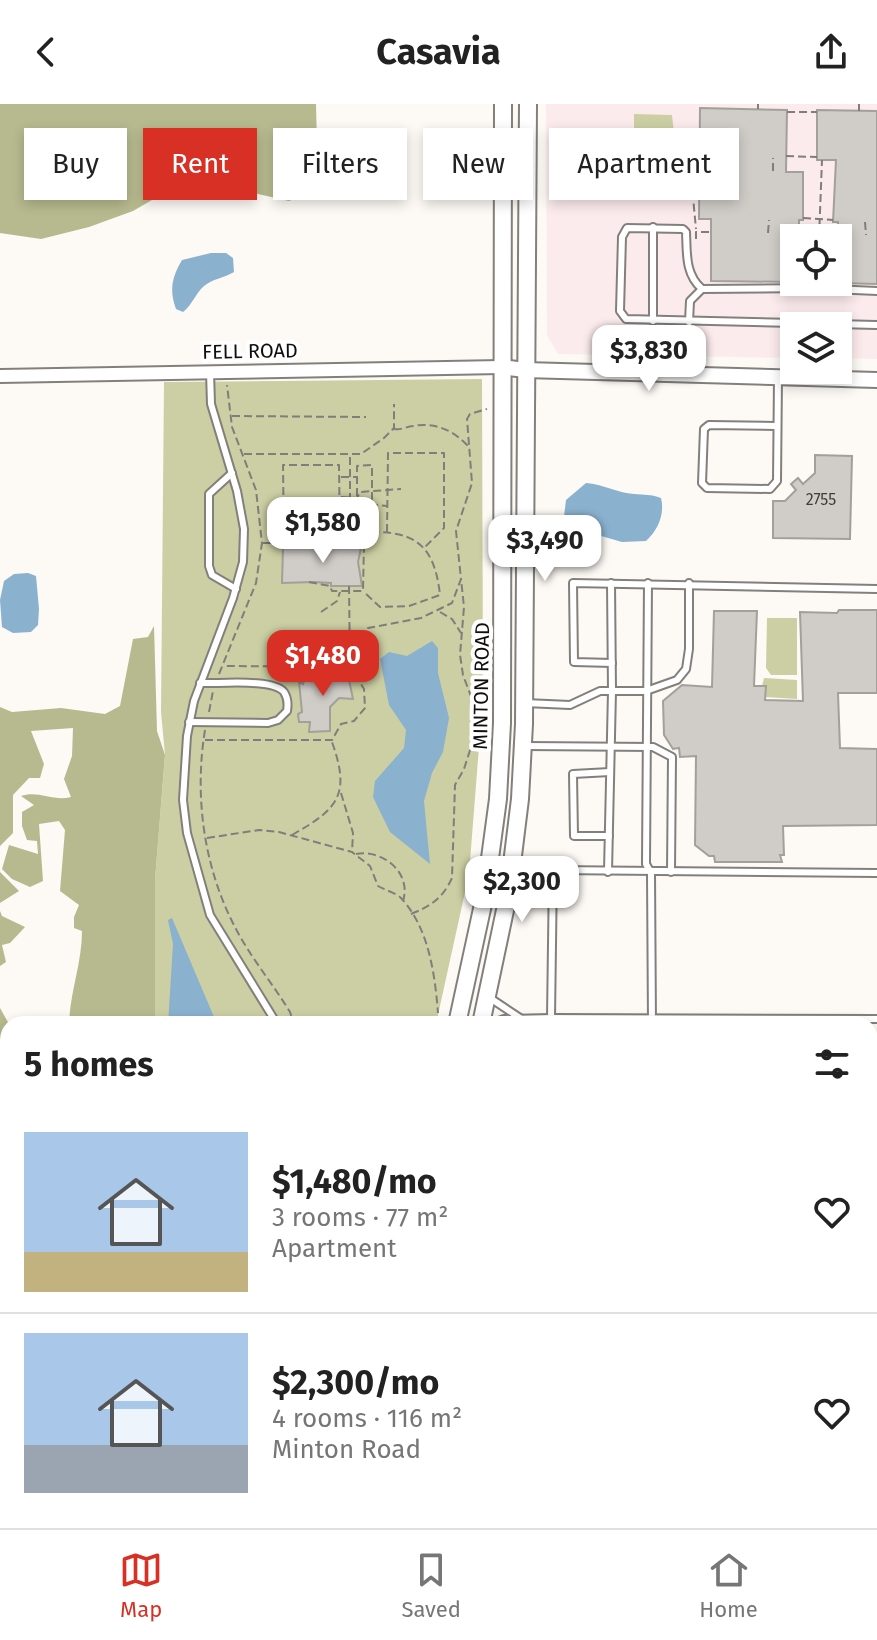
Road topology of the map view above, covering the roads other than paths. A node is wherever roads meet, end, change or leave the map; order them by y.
1 (503, 104) edge
2 (528, 104) edge
3 (653, 227) junction
4 (702, 289) junction
5 (877, 291) edge
6 (653, 321) junction
7 (689, 322) junction
8 (877, 325) edge
9 (501, 367) junction
10 (525, 370) junction
11 (210, 372) junction
12 (0, 376) edge
13 (778, 378) junction
14 (877, 380) edge
15 (777, 426) junction
16 (232, 473) junction
17 (611, 583) junction
18 (648, 583) junction
19 (689, 583) junction
20 (236, 589) junction
21 (877, 589) edge
22 (612, 663) junction
23 (200, 683) junction
24 (612, 691) junction
25 (646, 691) junction
26 (525, 703) junction
27 (189, 722) junction
28 (502, 723) junction
29 (523, 746) junction
30 (611, 746) junction
31 (649, 747) junction
32 (610, 772) junction
33 (609, 836) junction
34 (608, 872) junction
35 (671, 872) junction
36 (651, 873) junction
37 (877, 873) edge
38 (486, 996) junction
39 (272, 1016) edge
40 (459, 1016) edge
41 (482, 1016) edge
42 (518, 1016) edge
43 (551, 1016) edge
44 (652, 1016) edge

1 - 9 main road, MINTON ROAD
2 - 10 main road
3 - 4 lane
3 - 6 lane
3 - 6 lane
4 - 5 lane
4 - 7 lane
6 - 7 lane
7 - 8 lane
9 - 10 street
9 - 11 street, FELL ROAD
9 - 28 main road, MINTON ROAD
10 - 13 street
10 - 26 main road
11 - 12 street, FELL ROAD
11 - 16 lane
13 - 14 street
13 - 15 lane
15 - 15 lane
16 - 20 lane
16 - 20 lane
17 - 18 lane
17 - 22 lane
17 - 22 lane
18 - 19 lane
18 - 25 lane
19 - 21 lane
19 - 25 lane
20 - 23 lane
22 - 24 lane
23 - 27 lane
23 - 27 lane
24 - 25 lane
24 - 26 lane
24 - 30 lane
25 - 31 lane
26 - 28 main road
26 - 29 main road
27 - 39 lane
28 - 29 main road
28 - 40 main road, MINTON ROAD
29 - 30 lane
29 - 38 main road
30 - 31 lane
30 - 32 lane
31 - 35 lane
31 - 36 lane
32 - 33 lane
32 - 33 lane
33 - 34 lane
34 - 36 lane
34 - 43 lane
35 - 36 lane
35 - 37 lane
36 - 44 lane
38 - 41 main road
38 - 42 lane

